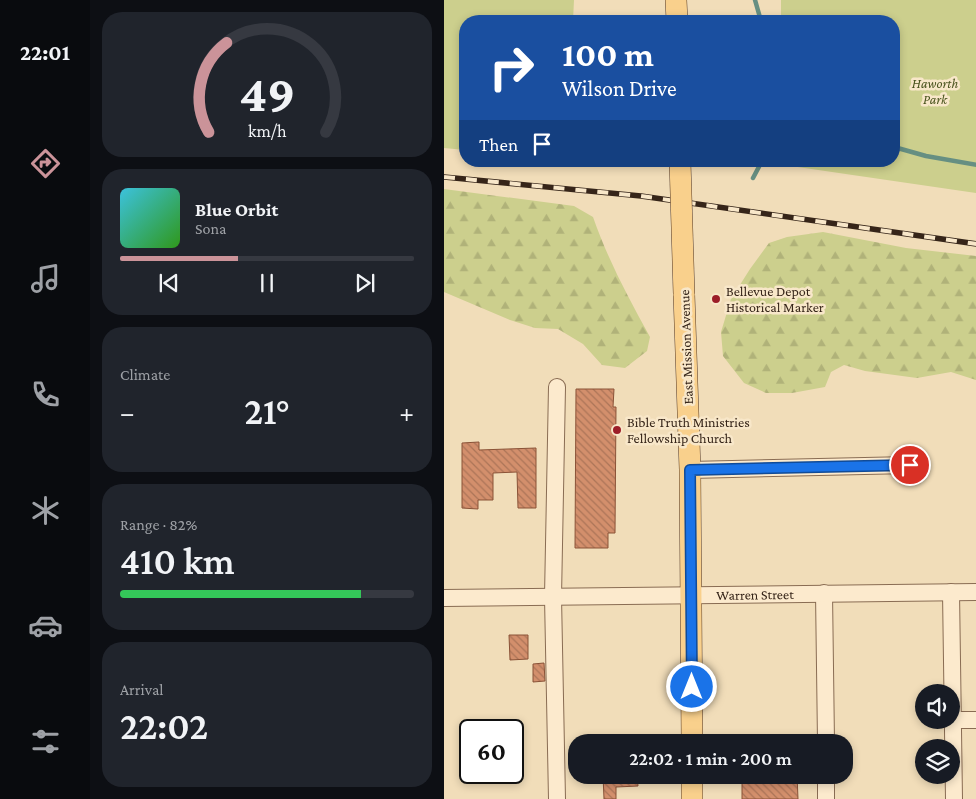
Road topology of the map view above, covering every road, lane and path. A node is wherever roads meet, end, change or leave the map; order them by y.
1 (676, 0) edge
2 (677, 15) edge
3 (680, 167) edge
4 (557, 387) dead end
5 (910, 465) dead end
6 (690, 470) junction
7 (951, 592) junction
8 (976, 592) edge
9 (824, 593) junction
10 (691, 594) junction
11 (553, 597) junction
12 (444, 598) edge
13 (952, 684) edge
14 (960, 720) edge
15 (976, 720) edge
16 (953, 729) edge
17 (692, 734) edge
18 (826, 734) edge
19 (692, 784) edge
20 (826, 784) edge
21 (557, 799) edge
22 (692, 799) edge
23 (826, 799) edge
24 (954, 799) edge

1 - 2 main road
3 - 6 main road, East Mission Avenue, bridge
4 - 11 street
5 - 6 street
6 - 10 main road, East Mission Avenue
7 - 8 street, Warren Street
7 - 9 street, Warren Street
7 - 13 street
9 - 10 street, Warren Street
9 - 18 street
10 - 11 street, Warren Street
10 - 17 main road, East Mission Avenue
11 - 12 street, Warren Street
11 - 21 street
14 - 15 street
16 - 24 street
19 - 22 main road
20 - 23 street

